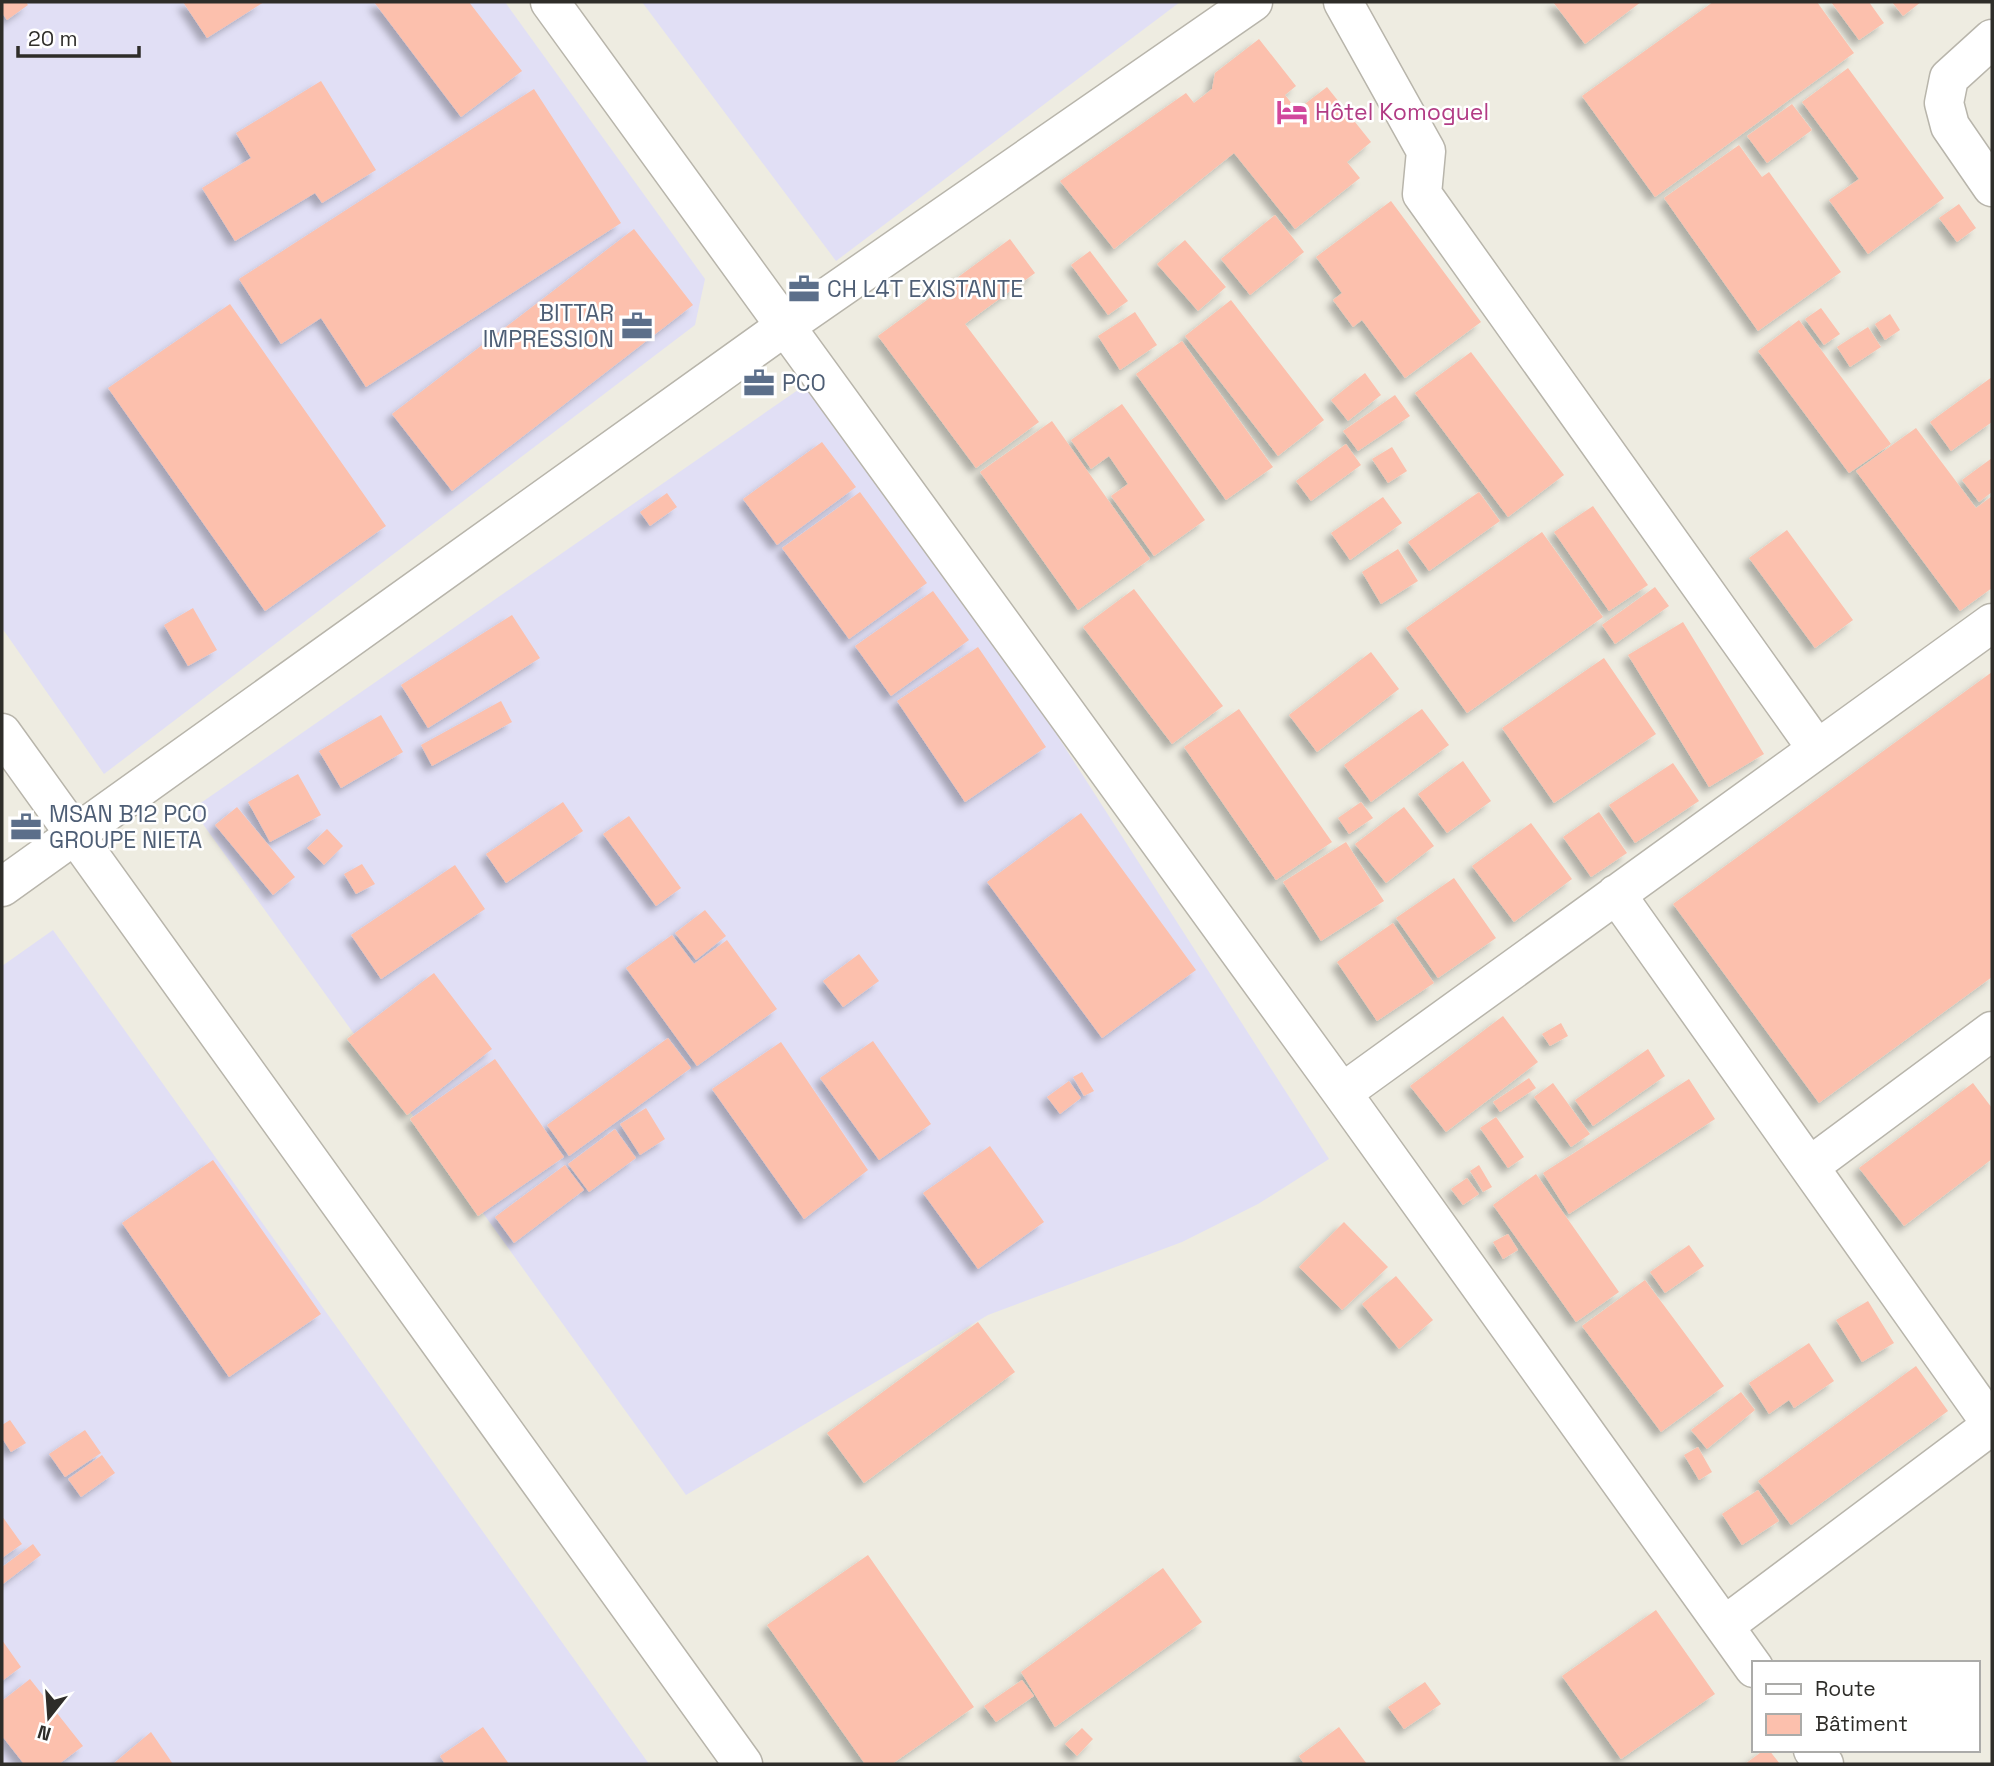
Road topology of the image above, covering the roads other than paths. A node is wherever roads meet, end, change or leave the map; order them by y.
1 (550, 2) edge
2 (1253, 2) edge
3 (1343, 2) edge
4 (1992, 40) edge
5 (1992, 187) edge
6 (785, 327) junction
7 (1992, 622) edge
8 (2, 733) edge
9 (1817, 749) junction
10 (74, 834) junction
11 (2, 887) edge
12 (1616, 894) junction
13 (1992, 1031) edge
14 (1342, 1093) junction
15 (1810, 1166) junction
16 (1992, 1425) edge
17 (1724, 1626) junction
18 (1752, 1665) edge
19 (743, 1764) edge

1 - 6 street
2 - 6 street
3 - 9 street
4 - 5 street
6 - 10 street
6 - 14 street
7 - 9 street
8 - 10 street
9 - 12 street
10 - 11 street
10 - 19 street
12 - 14 street
12 - 15 street
13 - 15 street
14 - 17 street
15 - 16 street
16 - 17 street
17 - 18 street

